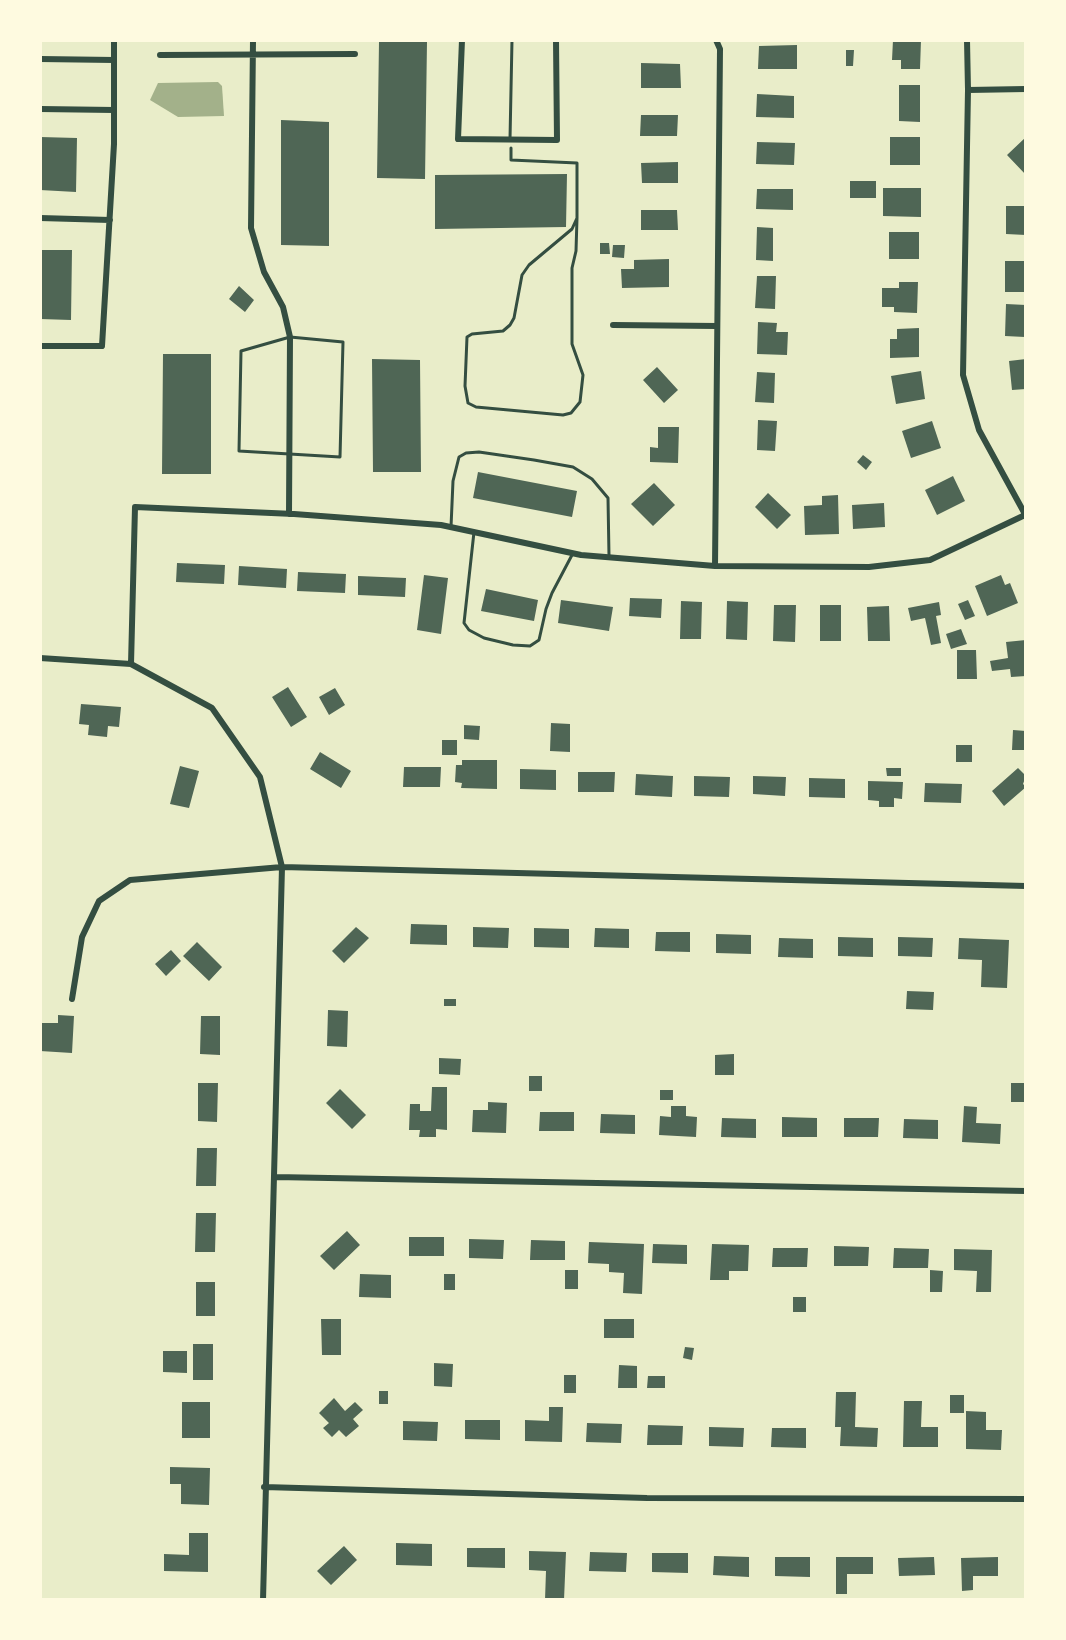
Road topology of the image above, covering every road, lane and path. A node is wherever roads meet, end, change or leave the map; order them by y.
1 (114, 40) edge
2 (253, 40) edge
3 (462, 40) edge
4 (512, 40) edge
5 (556, 40) edge
6 (716, 40) edge
7 (967, 40) edge
8 (355, 54) dead end
9 (160, 55) dead end
10 (252, 55) junction
11 (40, 58) edge
12 (114, 60) junction
13 (1026, 89) edge
14 (968, 90) junction
15 (40, 109) edge
16 (114, 111) junction
17 (510, 140) junction
18 (40, 218) edge
19 (577, 218) junction
20 (110, 220) junction
21 (613, 325) dead end
22 (717, 326) junction
23 (290, 337) junction
24 (40, 346) edge
25 (289, 454) junction
26 (289, 514) junction
27 (1025, 515) edge
28 (451, 528) junction
29 (474, 532) junction
30 (573, 553) junction
31 (609, 557) junction
32 (715, 566) junction
33 (40, 658) edge
34 (130, 664) junction
35 (282, 867) junction
36 (1026, 886) edge
37 (72, 999) dead end
38 (275, 1177) junction
39 (1026, 1191) edge
40 (264, 1487) junction
41 (1026, 1499) edge
42 (263, 1599) edge

1 - 12 street
2 - 10 street
3 - 17 street
4 - 17 lane
5 - 17 street
6 - 22 street
7 - 14 street
8 - 10 street
9 - 10 street
10 - 23 street
11 - 12 street
12 - 16 street
13 - 14 street
14 - 27 street
15 - 16 street
16 - 20 street
17 - 19 path
18 - 20 street
19 - 19 path
20 - 24 street
21 - 22 street
22 - 32 street
23 - 25 street
23 - 25 lane
23 - 25 lane
25 - 26 street
26 - 28 street
26 - 34 street
27 - 32 street
28 - 29 street
28 - 31 lane
29 - 30 street
29 - 30 lane
30 - 31 street
31 - 32 street
33 - 34 street
34 - 35 street
35 - 36 street
35 - 37 street
35 - 38 street
38 - 39 street
38 - 40 street
40 - 41 street
40 - 42 street

